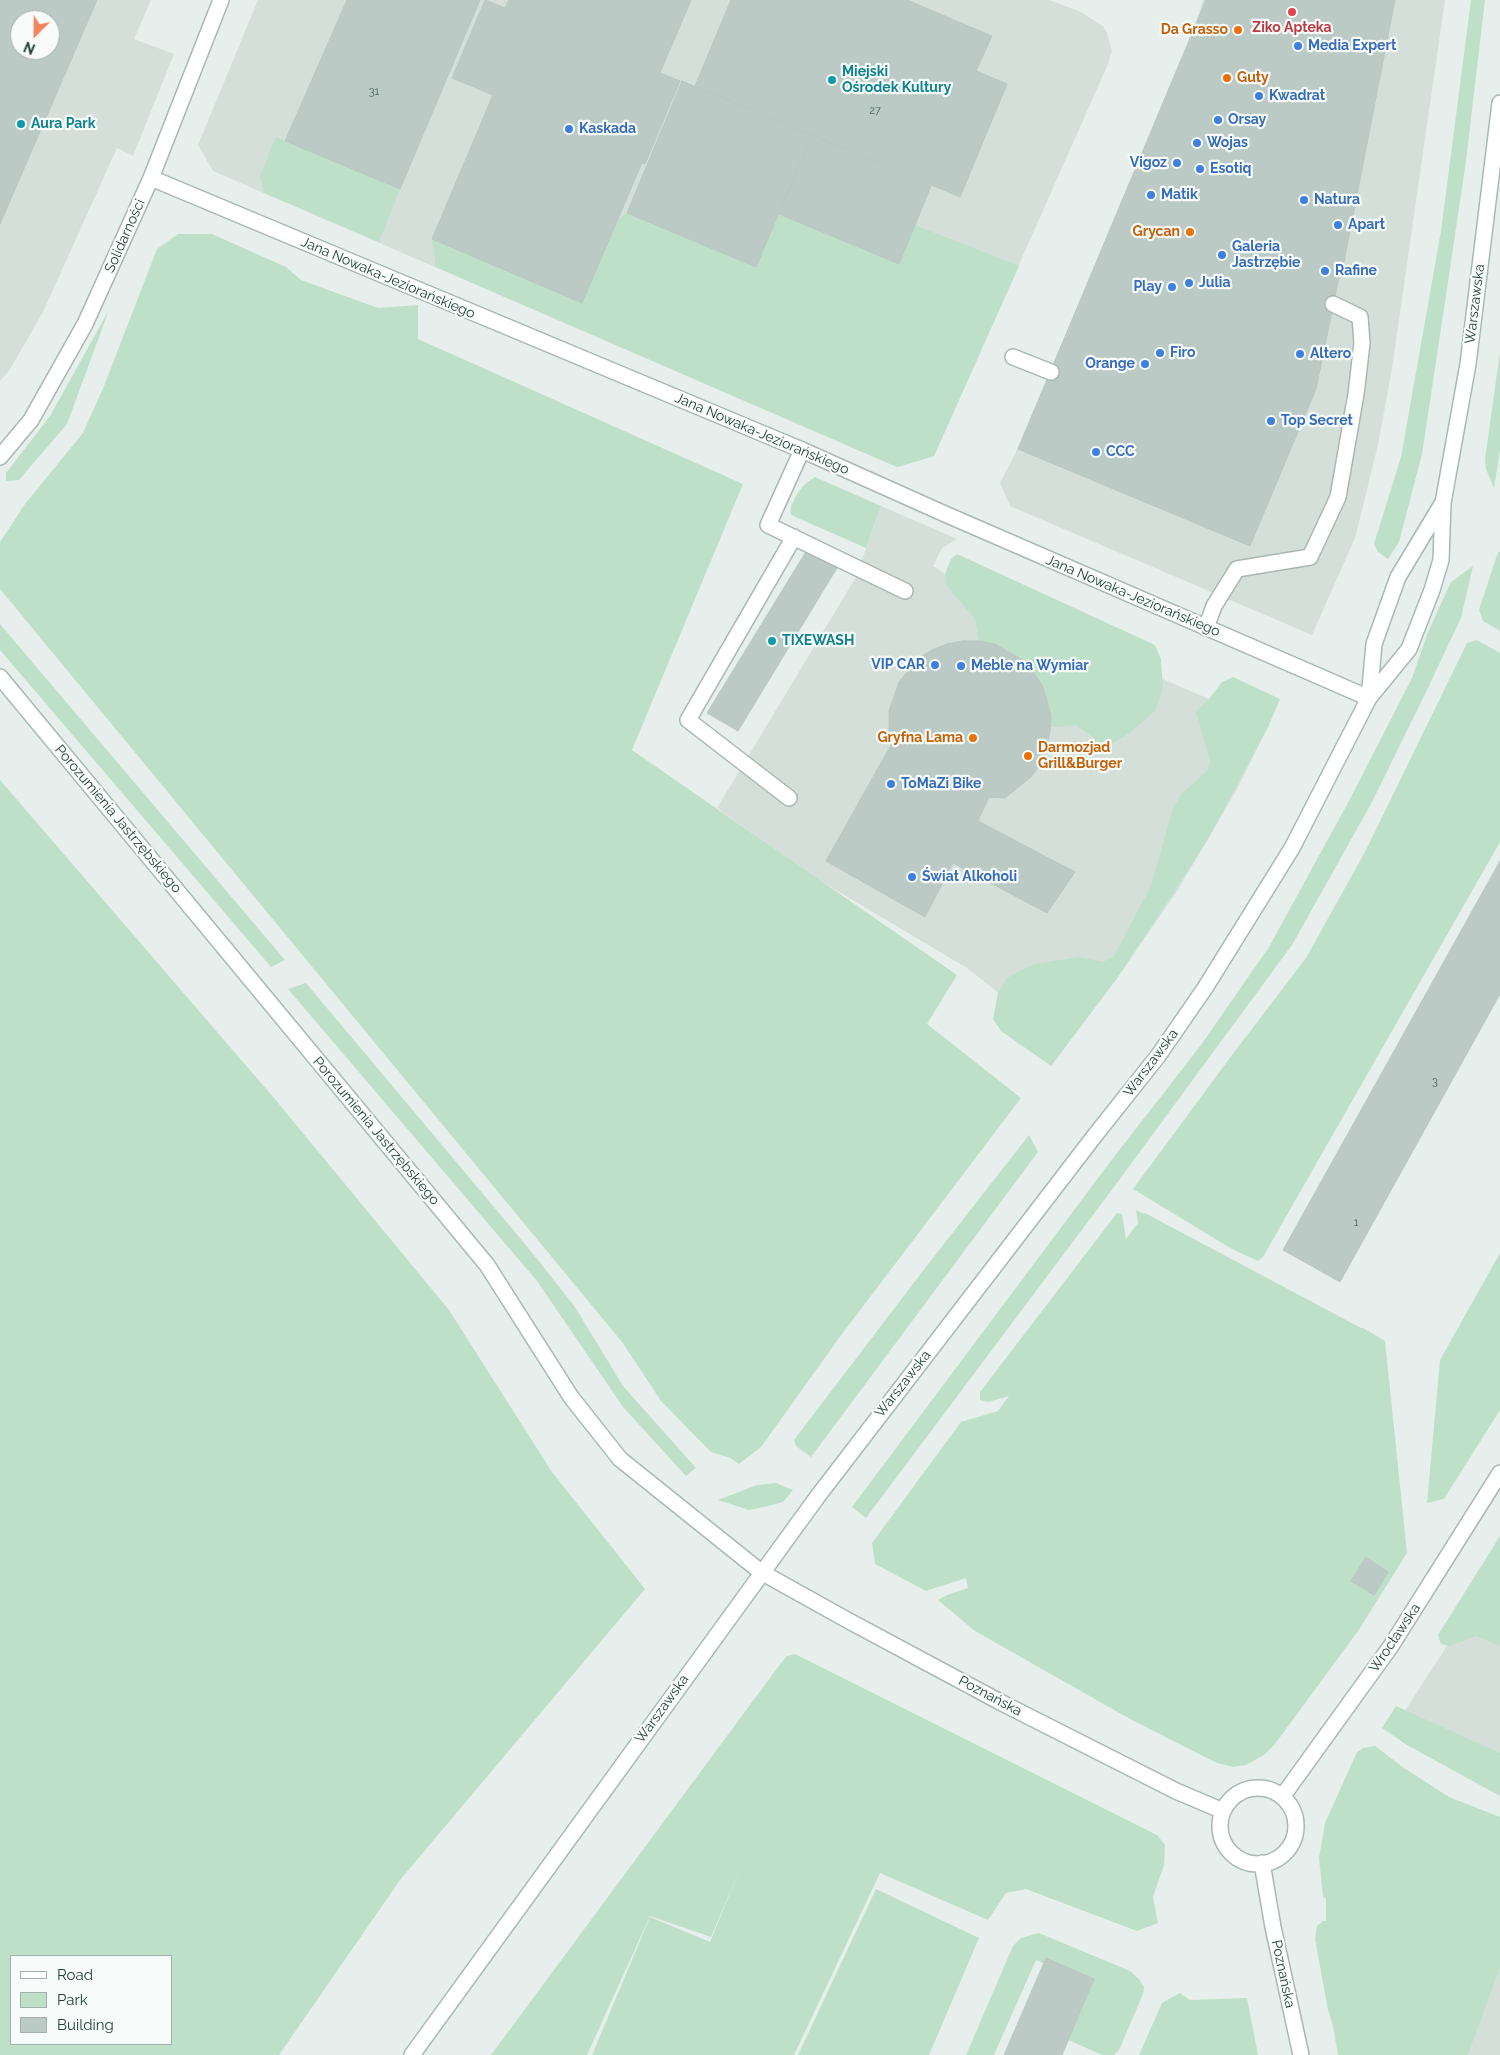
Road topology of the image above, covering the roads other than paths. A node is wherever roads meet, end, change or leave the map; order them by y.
1 (221, 0) edge
2 (1500, 103) edge
3 (151, 178) junction
4 (1333, 304) dead end
5 (1012, 357) dead end
6 (1051, 372) dead end
7 (802, 450) junction
8 (0, 458) edge
9 (1443, 503) junction
10 (794, 537) junction
11 (905, 591) dead end
12 (1206, 628) junction
13 (0, 676) edge
14 (1369, 698) junction
15 (789, 798) dead end
16 (1500, 1473) edge
17 (761, 1572) junction
18 (1282, 1797) junction
19 (1223, 1812) junction
20 (1262, 1863) junction
21 (412, 2055) edge
22 (1301, 2055) edge

1 - 3 street, Solidarności
2 - 9 street, Warszawska
3 - 7 street, Jana Nowaka-Jeziorańskiego
3 - 8 street, Solidarności
4 - 12 street
5 - 6 street
7 - 10 street
7 - 12 street, Jana Nowaka-Jeziorańskiego
9 - 14 street, Warszawska
9 - 14 street, Warszawska
10 - 11 street
10 - 15 street
12 - 14 street, Jana Nowaka-Jeziorańskiego
13 - 17 street, Porozumienia Jastrzębskiego
14 - 17 street, Warszawska
16 - 18 street, Wrocławska
17 - 19 street, Poznańska
17 - 21 street, Warszawska
18 - 19 street
18 - 20 street
19 - 20 street
20 - 22 street, Poznańska

